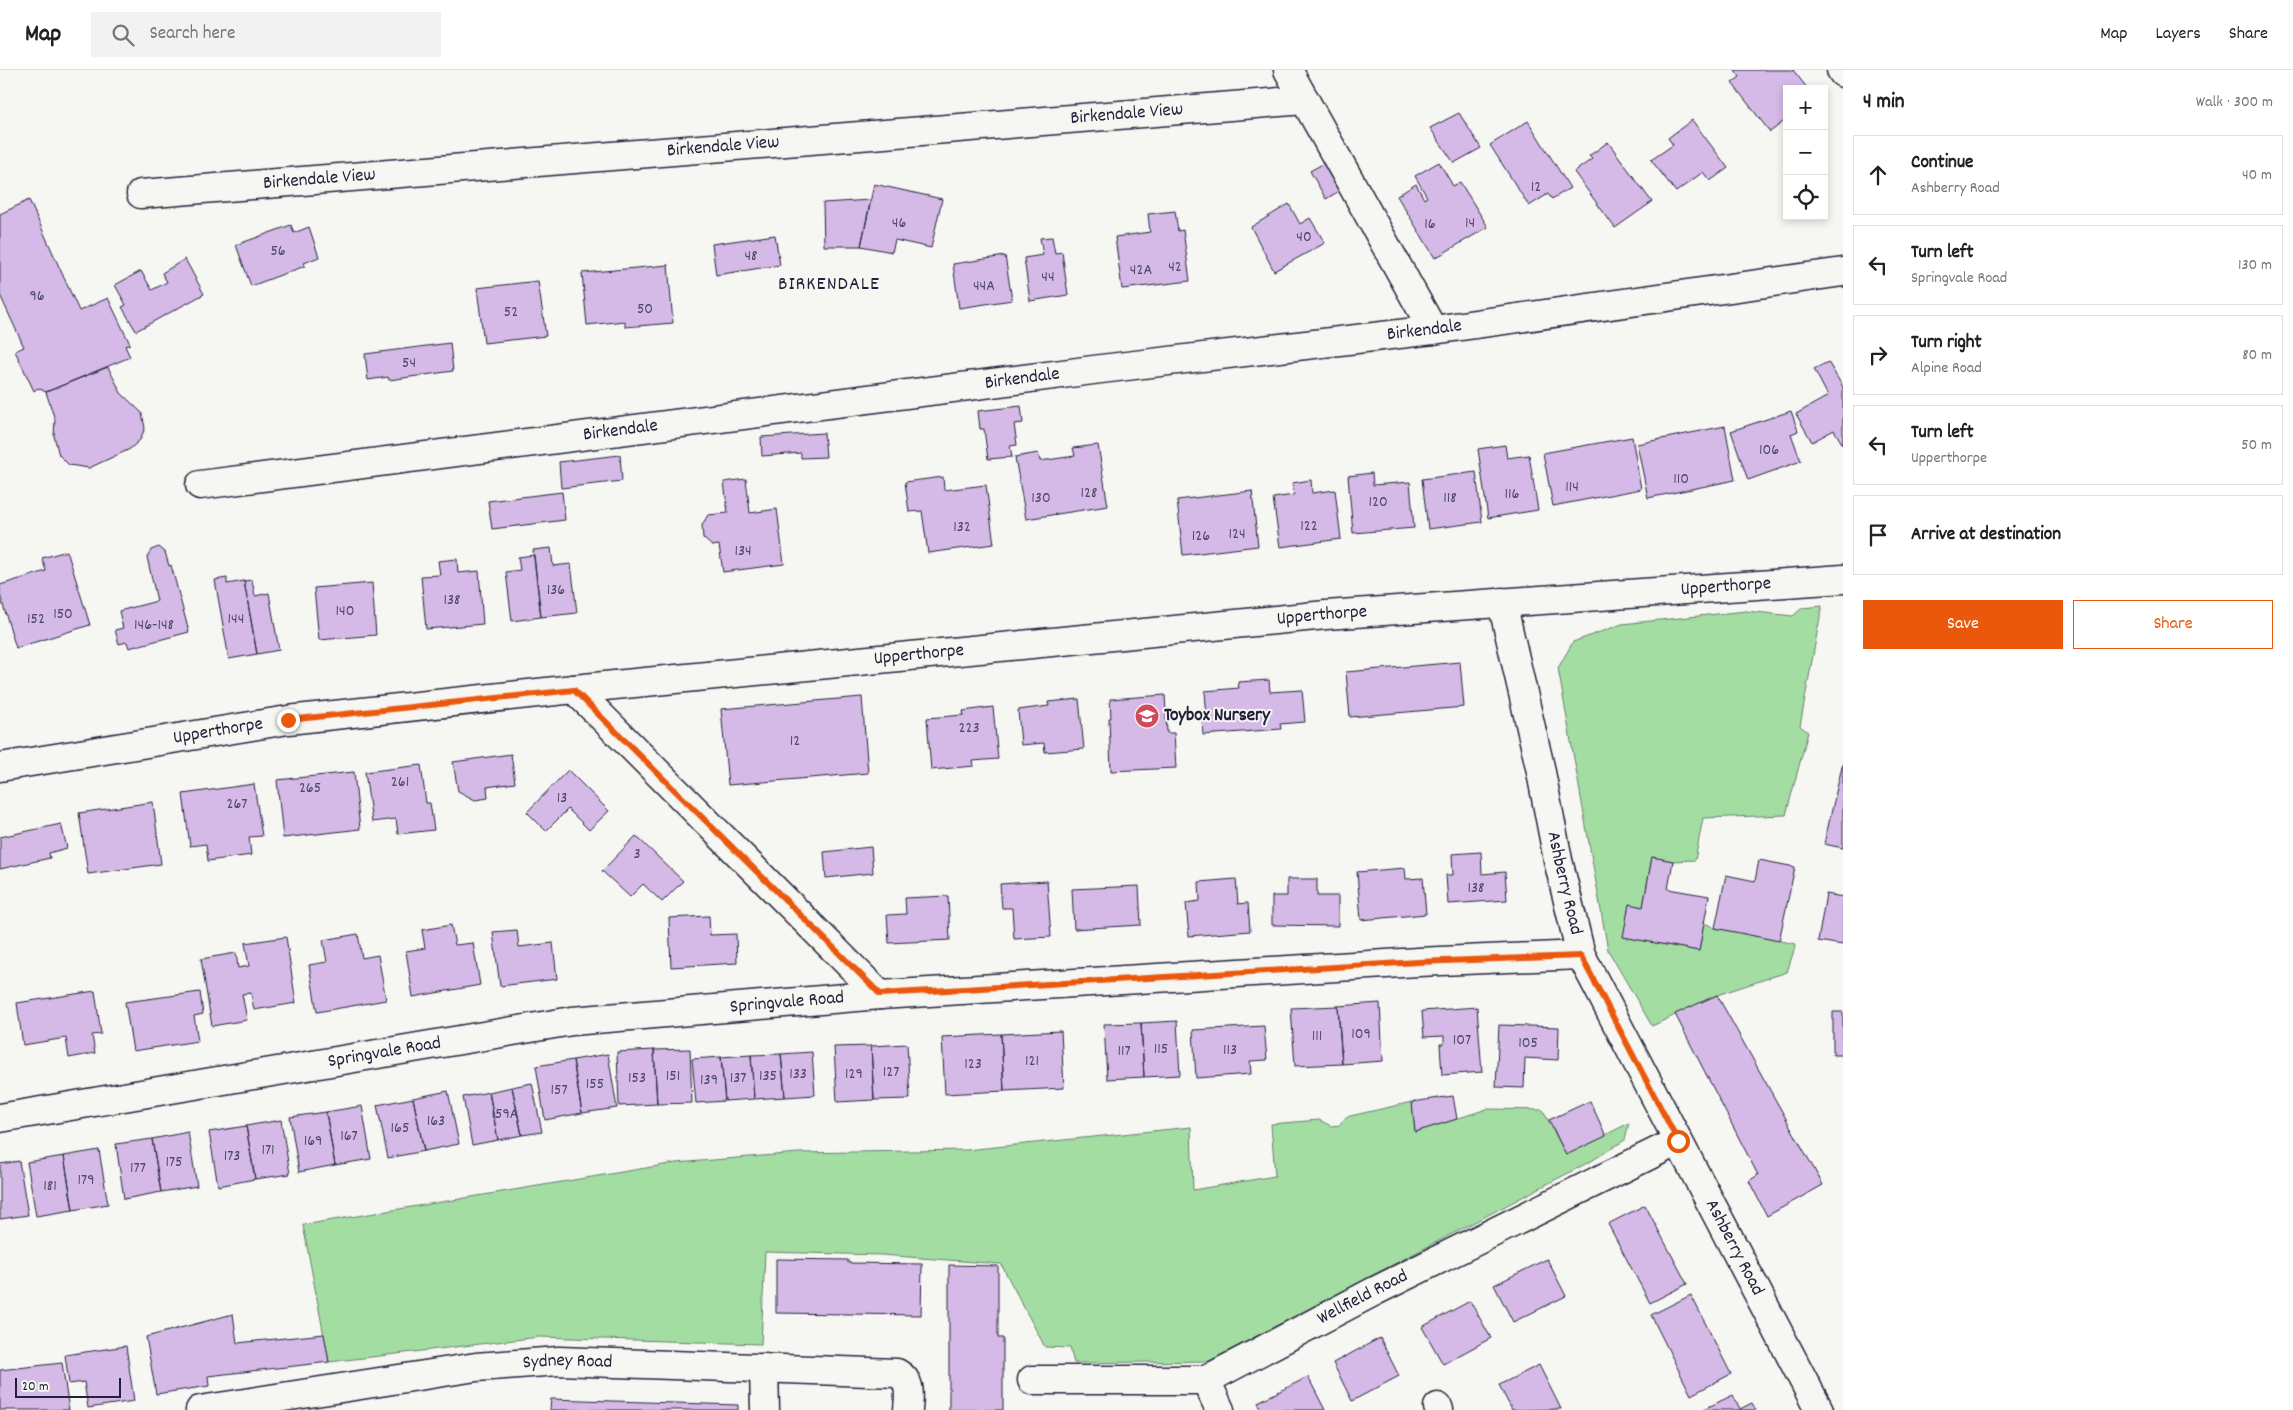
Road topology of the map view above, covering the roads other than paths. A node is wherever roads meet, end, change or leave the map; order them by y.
1 (1288, 70) edge
2 (1305, 100) junction
3 (141, 194) dead end
4 (1843, 272) edge
5 (1433, 330) junction
6 (200, 485) dead end
7 (1843, 579) edge
8 (1502, 602) junction
9 (574, 690) junction
10 (0, 767) edge
11 (1581, 956) junction
12 (880, 994) junction
13 (0, 1118) edge
14 (1678, 1141) junction
15 (764, 1368) junction
16 (1032, 1380) dead end
17 (1206, 1380) junction
18 (200, 1410) edge
19 (764, 1410) edge
20 (908, 1410) edge
21 (1220, 1410) edge
22 (1819, 1410) edge

1 - 2 street
2 - 3 street, Birkendale View
2 - 5 street
4 - 5 street, Birkendale
5 - 6 street, Birkendale
7 - 8 street, Upperthorpe
8 - 9 street, Upperthorpe
8 - 11 street, Ashberry Road
9 - 10 street, Upperthorpe
9 - 12 street
11 - 12 street, Springvale Road
11 - 14 street, Ashberry Road
12 - 13 street, Springvale Road
14 - 17 street, Wellfield Road
14 - 22 street, Ashberry Road
15 - 18 street, Sydney Road
15 - 19 street
15 - 20 street, Sydney Road
16 - 17 street, Wellfield Road
17 - 21 street

